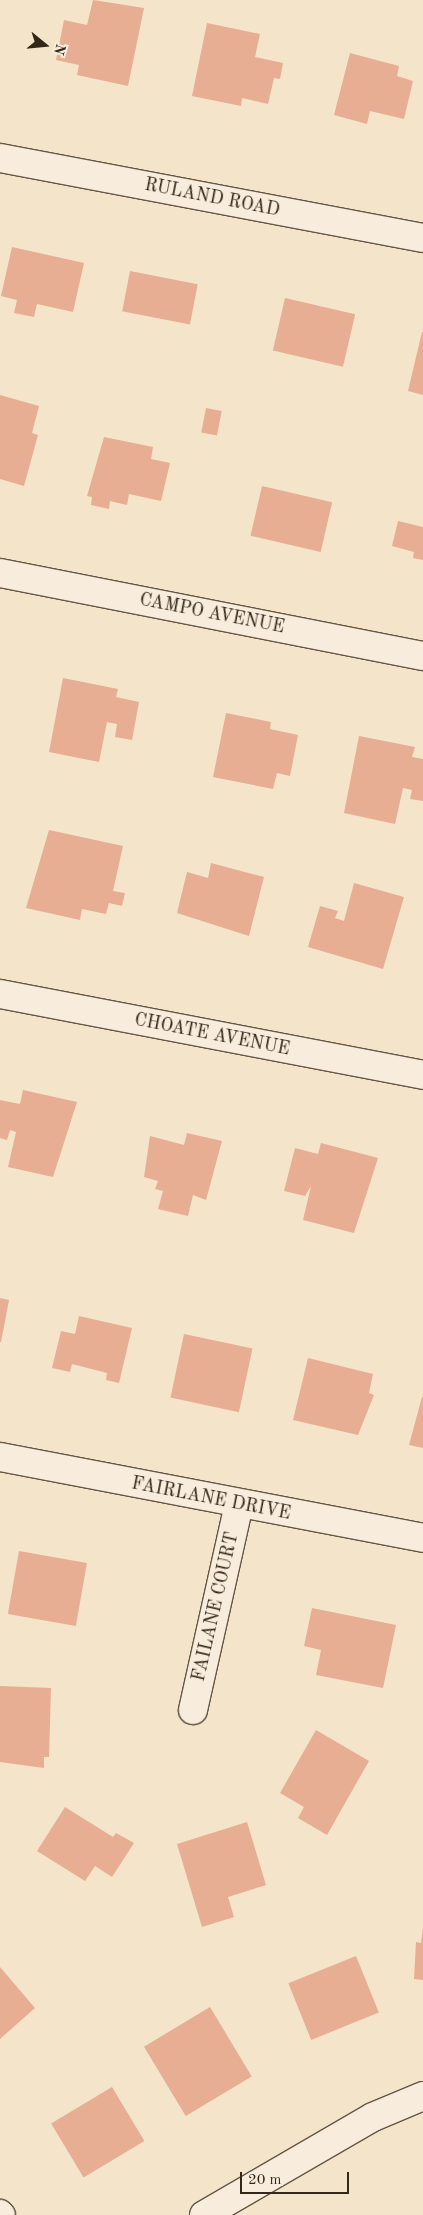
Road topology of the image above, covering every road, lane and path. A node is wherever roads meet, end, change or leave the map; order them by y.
1 (0, 158) edge
2 (423, 238) edge
3 (0, 572) edge
4 (423, 656) edge
5 (0, 994) edge
6 (423, 1075) edge
7 (0, 1457) edge
8 (239, 1505) junction
9 (423, 1538) edge
10 (193, 1710) dead end
11 (423, 2096) edge
12 (204, 2215) edge

1 - 2 street, RULAND ROAD
3 - 4 street, CAMPO AVENUE
5 - 6 street, CHOATE AVENUE
7 - 8 street, FAIRLANE DRIVE
8 - 9 street, FAIRLANE DRIVE
8 - 10 street, FAILANE COURT
11 - 12 street

